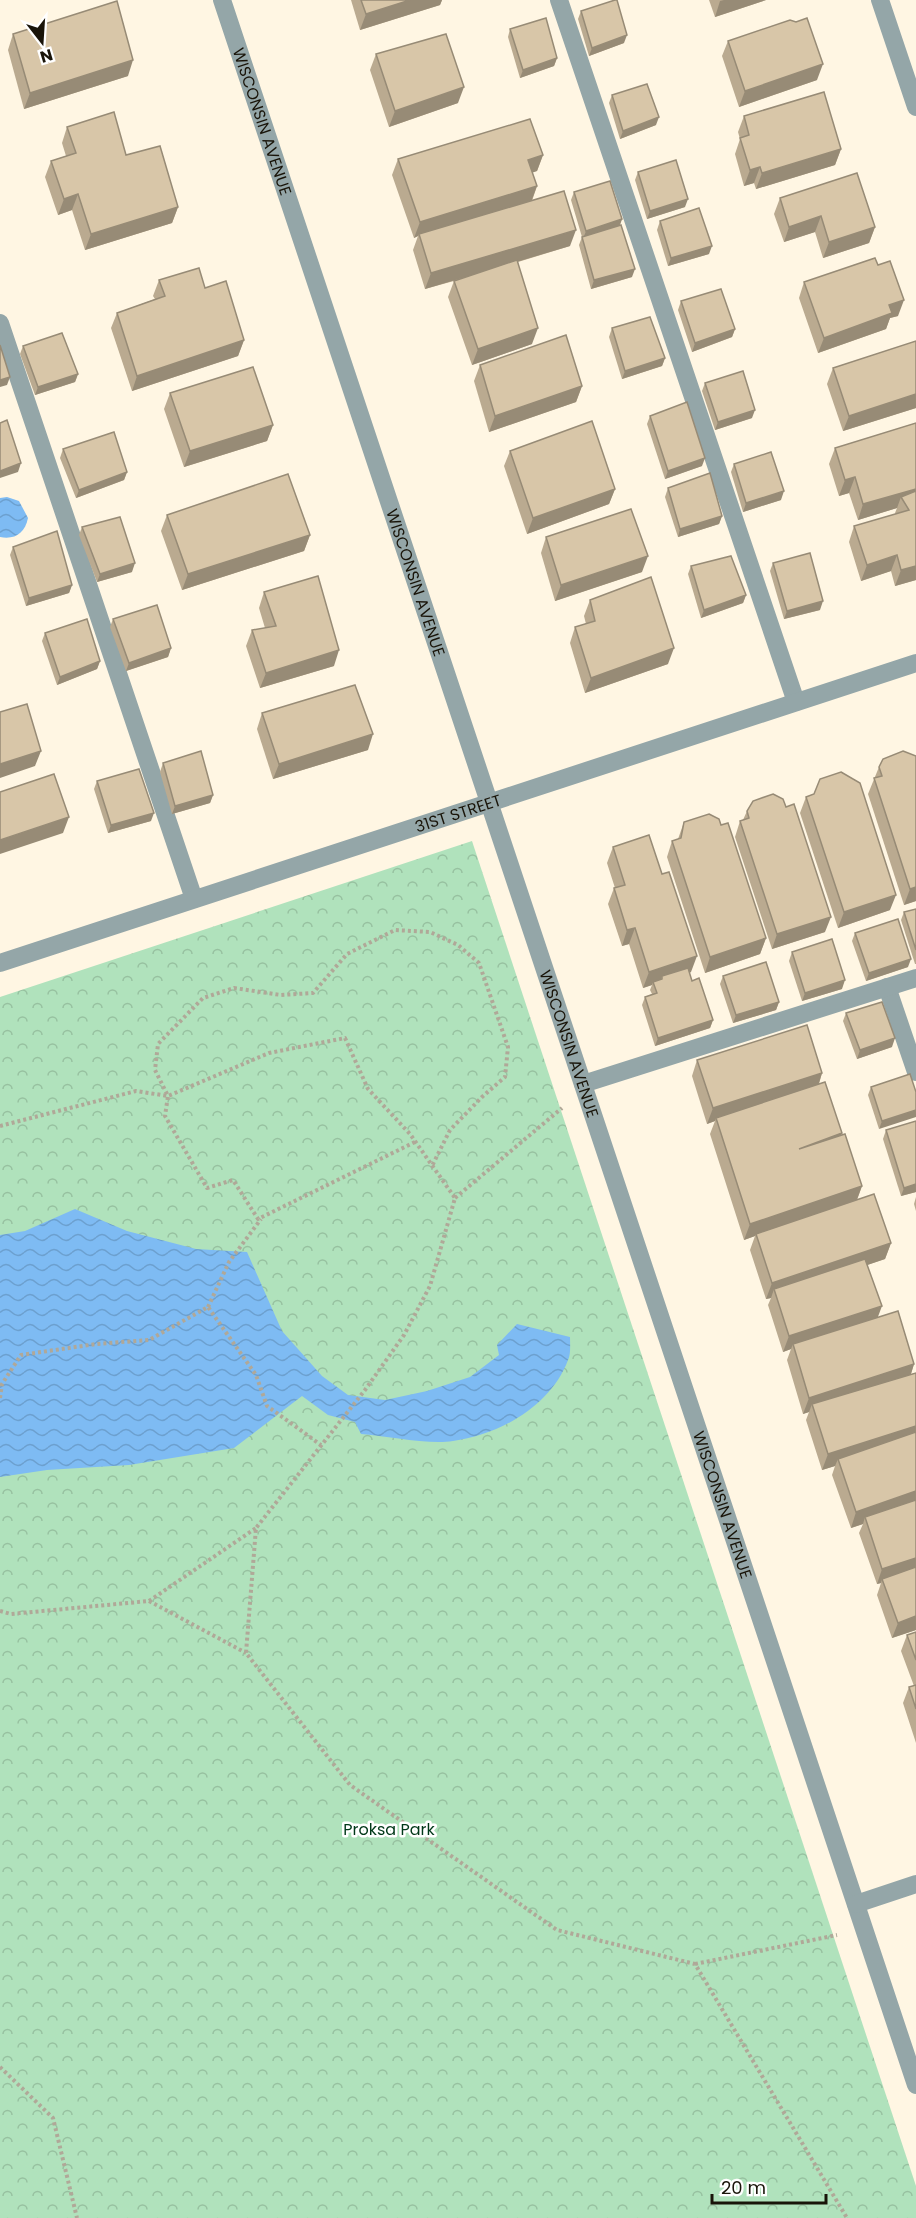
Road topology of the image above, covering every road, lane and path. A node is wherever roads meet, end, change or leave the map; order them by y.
1 (222, 0) edge
2 (559, 0) edge
3 (880, 0) edge
4 (916, 107) edge
5 (0, 323) edge
6 (916, 663) edge
7 (796, 702) junction
8 (489, 803) junction
9 (194, 899) junction
10 (0, 963) edge
11 (916, 978) edge
12 (887, 987) junction
13 (916, 1072) edge
14 (583, 1084) junction
15 (168, 1096) junction
16 (568, 1102) dead end
17 (0, 1126) edge
18 (415, 1142) junction
19 (432, 1166) junction
20 (455, 1198) junction
21 (261, 1218) junction
22 (208, 1306) junction
23 (0, 1398) edge
24 (321, 1445) junction
25 (256, 1528) junction
26 (149, 1601) junction
27 (0, 1611) edge
28 (246, 1653) junction
29 (916, 1884) edge
30 (856, 1904) junction
31 (834, 1936) dead end
32 (695, 1964) junction
33 (0, 2067) edge
34 (916, 2085) edge
35 (77, 2218) edge
36 (847, 2218) edge

1 - 8 street, WISCONSIN AVENUE
2 - 7 street
3 - 4 street
5 - 9 street
6 - 7 street, 31ST STREET
7 - 8 street, 31ST STREET
8 - 9 street, 31ST STREET
8 - 14 street, WISCONSIN AVENUE
9 - 10 street, 31ST STREET
11 - 12 street
12 - 13 street
12 - 14 street
14 - 30 street, WISCONSIN AVENUE
15 - 17 path
15 - 18 path
15 - 19 path
15 - 21 path
16 - 20 path
18 - 19 path
18 - 21 path
19 - 20 path
20 - 24 path
21 - 22 path
22 - 23 path
22 - 24 path
24 - 25 path
25 - 26 path
25 - 28 path
26 - 27 path
26 - 28 path
28 - 32 path
29 - 30 street
30 - 34 street, WISCONSIN AVENUE
31 - 32 path
32 - 36 path
33 - 35 path

